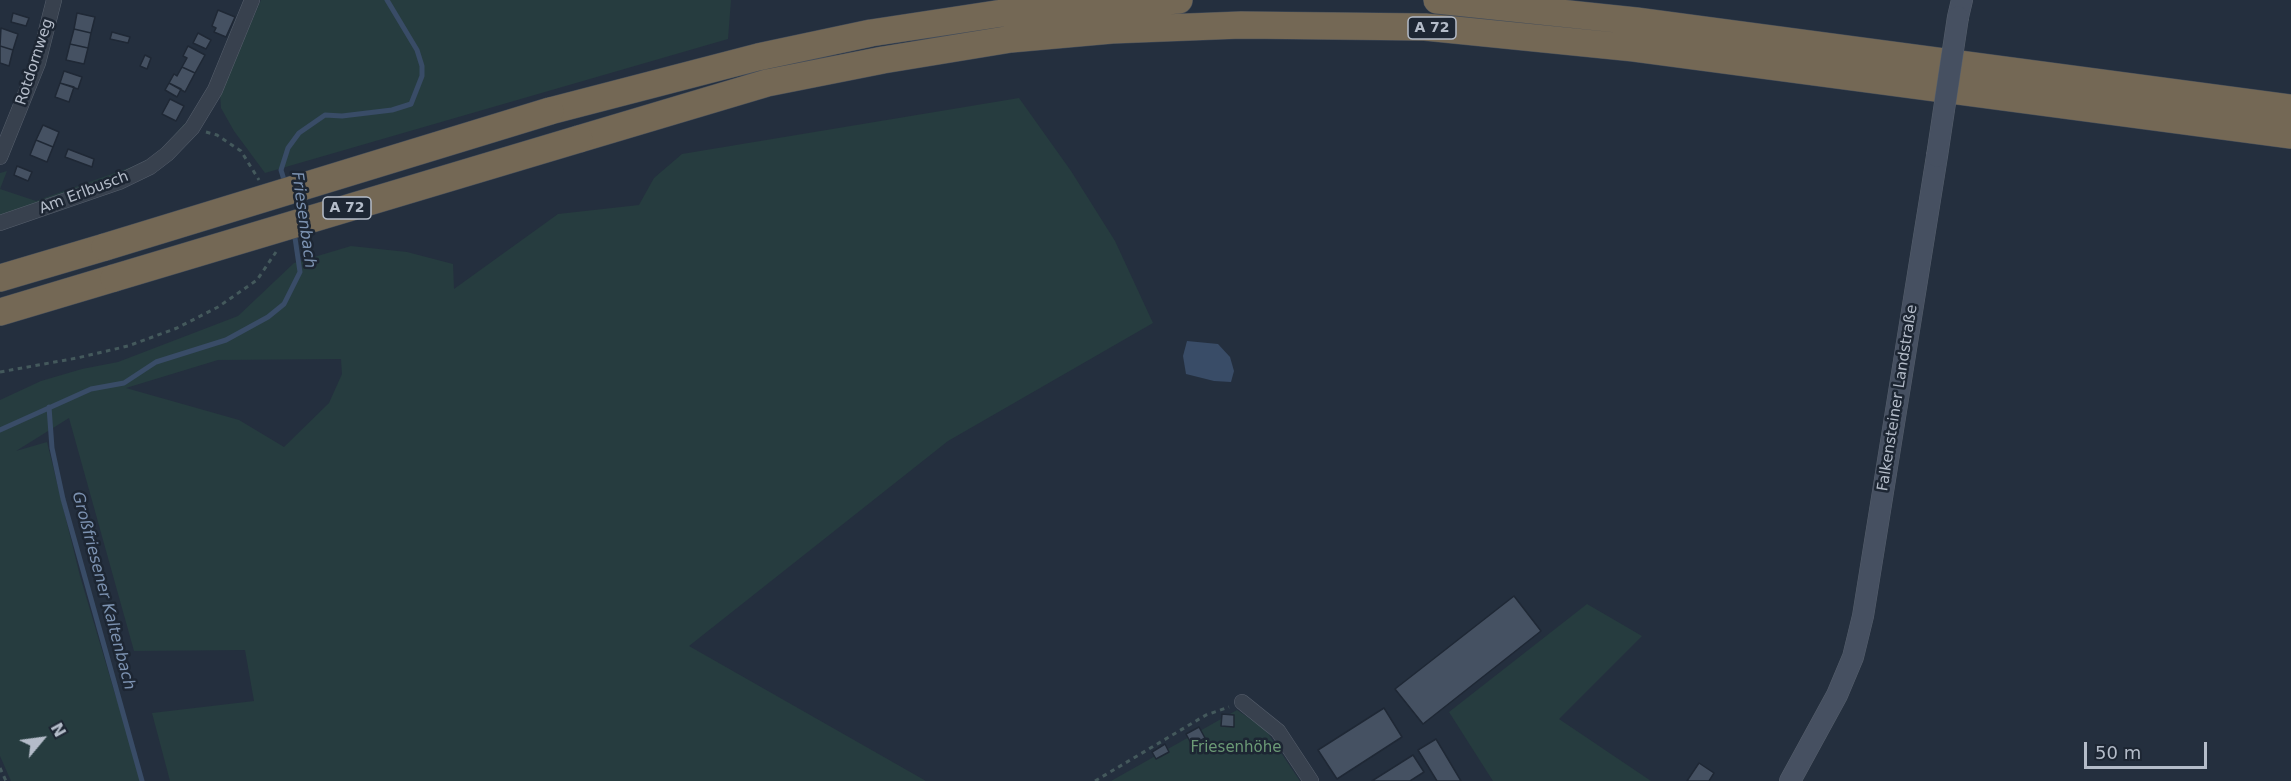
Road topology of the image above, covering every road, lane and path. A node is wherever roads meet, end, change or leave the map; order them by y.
1 (54, 0) edge
2 (252, 0) edge
3 (1179, 0) edge
4 (1437, 0) edge
5 (1960, 9) edge
6 (2291, 108) edge
7 (2291, 135) edge
8 (0, 157) edge
9 (0, 223) edge
10 (0, 278) edge
11 (0, 312) edge
12 (1242, 702) joint
13 (0, 768) edge
14 (6, 781) edge
15 (1095, 781) edge
16 (1311, 781) edge
17 (1790, 781) edge

1 - 8 street, Rotdornweg
2 - 9 street, Am Erlbusch
3 - 10 highway, A 72, bridge
4 - 6 highway, A 72
5 - 17 main road, Falkensteiner Landstraße, bridge
7 - 11 highway, A 72, bridge
12 - 15 path
12 - 16 street
13 - 14 path

